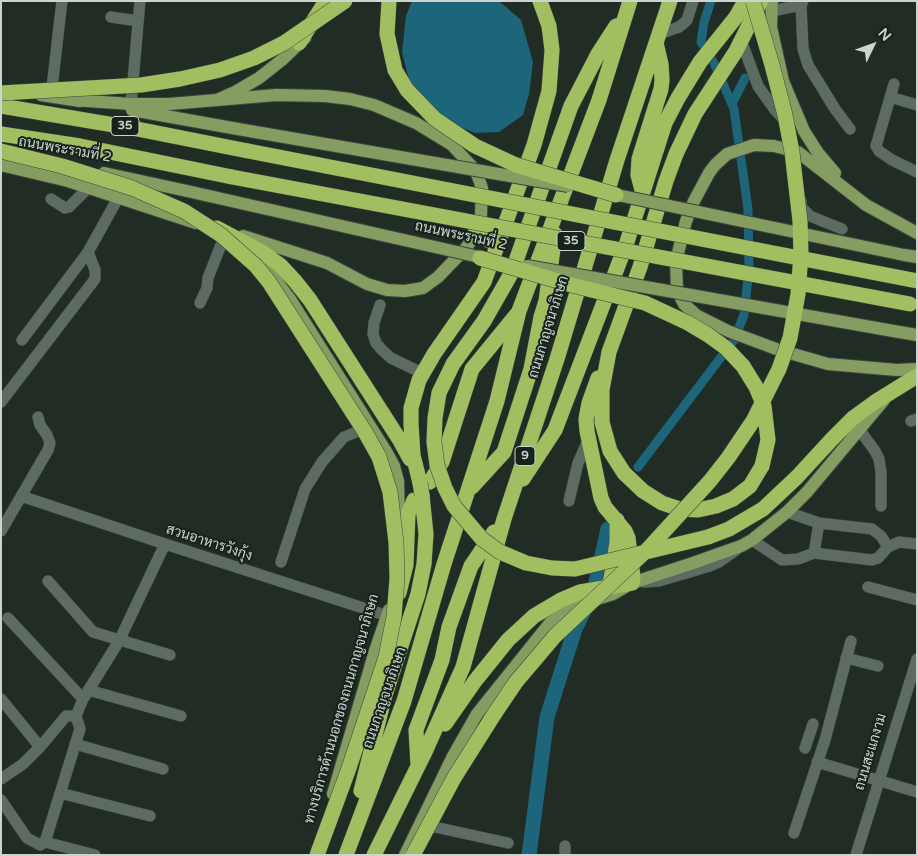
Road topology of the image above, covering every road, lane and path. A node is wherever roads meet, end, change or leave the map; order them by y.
1 (62, 1) edge
2 (140, 1) edge
3 (326, 1) edge
4 (341, 1) edge
5 (345, 1) edge
6 (389, 1) edge
7 (540, 1) edge
8 (670, 1) edge
9 (693, 1) edge
10 (745, 1) edge
11 (753, 1) edge
12 (800, 4) edge
13 (628, 6) edge
14 (772, 6) edge
15 (111, 17) dead end
16 (138, 21) junction
17 (741, 40) junction
18 (656, 41) junction
19 (299, 44) junction
20 (894, 84) dead end
21 (1, 88) edge
22 (1, 93) edge
23 (51, 96) junction
24 (890, 97) junction
25 (74, 100) junction
26 (218, 100) junction
27 (131, 104) junction
28 (917, 105) edge
29 (1, 106) edge
30 (571, 106) junction
31 (850, 129) dead end
32 (1, 134) edge
33 (808, 136) junction
34 (1, 151) edge
35 (802, 154) junction
36 (1, 156) edge
37 (1, 165) edge
38 (917, 172) edge
39 (521, 181) junction
40 (88, 188) junction
41 (643, 192) junction
42 (616, 195) junction
43 (51, 199) dead end
44 (124, 199) junction
45 (866, 205) junction
46 (558, 207) junction
47 (205, 222) junction
48 (842, 229) dead end
49 (475, 233) junction
50 (917, 234) edge
51 (224, 237) junction
52 (627, 242) junction
53 (497, 245) junction
54 (88, 252) junction
55 (910, 256) edge
56 (480, 258) junction
57 (640, 267) junction
58 (917, 281) edge
59 (200, 303) dead end
60 (380, 305) dead end
61 (913, 305) edge
62 (519, 311) junction
63 (917, 335) edge
64 (22, 340) dead end
65 (609, 352) junction
66 (917, 369) edge
67 (422, 374) junction
68 (917, 376) edge
69 (892, 391) junction
70 (1, 402) edge
71 (38, 417) dead end
72 (371, 426) junction
73 (859, 429) junction
74 (589, 438) junction
75 (420, 487) junction
76 (468, 492) junction
77 (21, 496) junction
78 (512, 497) junction
79 (569, 501) dead end
80 (881, 506) dead end
81 (787, 512) junction
82 (504, 518) junction
83 (819, 523) junction
84 (621, 525) junction
85 (1, 531) edge
86 (747, 543) junction
87 (165, 544) junction
88 (917, 544) edge
89 (888, 548) junction
90 (814, 553) junction
91 (281, 562) dead end
92 (48, 581) dead end
93 (632, 583) junction
94 (868, 587) dead end
95 (608, 590) junction
96 (917, 600) edge
97 (389, 614) junction
98 (8, 618) dead end
99 (119, 641) junction
100 (851, 641) dead end
101 (170, 655) dead end
102 (846, 658) junction
103 (917, 659) edge
104 (878, 666) dead end
105 (86, 695) junction
106 (1, 699) edge
107 (76, 716) junction
108 (181, 716) dead end
109 (813, 724) dead end
110 (809, 736) junction
111 (825, 740) junction
112 (76, 744) junction
113 (40, 747) junction
114 (805, 748) dead end
115 (425, 752) junction
116 (817, 762) junction
117 (418, 766) junction
118 (163, 770) dead end
119 (1, 779) edge
120 (878, 780) junction
121 (917, 792) edge
122 (60, 793) junction
123 (1, 800) edge
124 (150, 816) dead end
125 (420, 824) junction
126 (794, 833) dead end
127 (44, 842) junction
128 (508, 843) dead end
129 (95, 855) edge
130 (319, 855) edge
131 (345, 855) edge
132 (374, 855) edge
133 (405, 855) edge
134 (413, 855) edge
135 (856, 855) edge

1 - 23 street
2 - 16 street
3 - 19 highway
4 - 19 main road
5 - 22 highway, bridge
6 - 42 highway, bridge
7 - 39 highway
8 - 18 highway, ถนนกาญจนาภิเษก / 9
9 - 18 street
10 - 41 highway
11 - 134 highway, bridge
12 - 14 street
12 - 31 street
13 - 30 highway
13 - 46 highway, ถนนกาญจนาภิเษก
14 - 17 highway
14 - 33 main road
15 - 16 street
16 - 27 street
17 - 33 street
17 - 57 highway
18 - 41 highway
18 - 78 highway, ถนนกาญจนาภิเษก / 9
19 - 26 main road
20 - 24 street
21 - 23 main road, 35
23 - 25 main road, 35
24 - 28 street
24 - 38 street
25 - 27 main road
25 - 42 main road, 35, bridge
26 - 27 main road
26 - 49 main road
29 - 58 highway, 35, bridge
30 - 39 highway
30 - 69 highway, bridge
32 - 61 highway, ถนนพระรามที่ 2 / 35, bridge
33 - 45 main road
34 - 130 highway, bridge
35 - 45 main road
35 - 48 street
35 - 66 main road
36 - 56 main road, ถนนพระรามที่ 2 / 35, bridge
37 - 40 main road, ทางบริการด้านนอกของถนนกาญจนาภิเษก
39 - 53 highway
40 - 43 street
40 - 44 main road, ทางบริการด้านนอกของถนนกาญจนาภิเษก
41 - 52 highway
42 - 55 main road, 35, bridge
44 - 47 main road
44 - 51 main road, ทางบริการด้านนอกของถนนกาญจนาภิเษก
44 - 54 street
45 - 50 main road
46 - 62 highway, ถนนกาญจนาภิเษก
46 - 76 highway, ถนนกาญจนาภิเษก
47 - 49 main road
47 - 75 highway
49 - 53 highway
51 - 59 street
51 - 72 main road, ทางบริการด้านนอกของถนนกาญจนาภิเษก
52 - 57 highway
52 - 78 highway
53 - 67 highway
54 - 64 street
54 - 70 street
56 - 63 main road, ถนนพระรามที่ 2 / 35, bridge
56 - 65 highway, bridge
57 - 65 highway
60 - 67 street
62 - 75 highway
62 - 76 highway, ถนนกาญจนาภิเษก
65 - 74 highway
67 - 75 highway
68 - 69 highway
69 - 73 main road
71 - 77 street
72 - 91 street
72 - 97 main road, ทางบริการด้านนอกของถนนกาญจนาภิเษก
73 - 80 street
73 - 81 main road
74 - 79 street
74 - 84 highway
75 - 97 highway
75 - 131 highway
76 - 131 highway, ถนนกาญจนาภิเษก
77 - 85 street
77 - 87 street, สวนอาหารวังกุ้ง
78 - 82 highway, ถนนกาญจนาภิเษก / 9
81 - 83 street
81 - 86 main road
82 - 115 highway, ถนนกาญจนาภิเษก / 9
82 - 117 highway, ถนนกาญจนาภิเษก / 9
83 - 89 street
83 - 90 street
84 - 93 highway
84 - 95 highway
86 - 90 street
86 - 93 main road
87 - 97 street, สวนอาหารวังกุ้ง
87 - 99 street
88 - 89 street
89 - 90 street
92 - 99 street
93 - 95 highway
94 - 96 street
95 - 115 highway
95 - 125 main road, bridge
97 - 130 main road, ทางบริการด้านนอกของถนนกาญจนาภิเษก
98 - 105 street
99 - 101 street
99 - 105 street
100 - 102 street
102 - 104 street
102 - 111 street
103 - 120 street, ถนนสะแกงาม
105 - 107 street
105 - 108 street
106 - 113 street
107 - 112 street
107 - 113 street
109 - 110 street
110 - 111 street
110 - 114 street
111 - 116 street
112 - 118 street
112 - 122 street
113 - 119 street
115 - 117 highway, ถนนกาญจนาภิเษก / 9
116 - 120 street
116 - 126 street
117 - 132 highway, ถนนกาญจนาภิเษก / 9
120 - 121 street
120 - 135 street, ถนนสะแกงาม
122 - 124 street
122 - 127 street
123 - 127 street
125 - 128 street
125 - 133 main road
127 - 129 street

